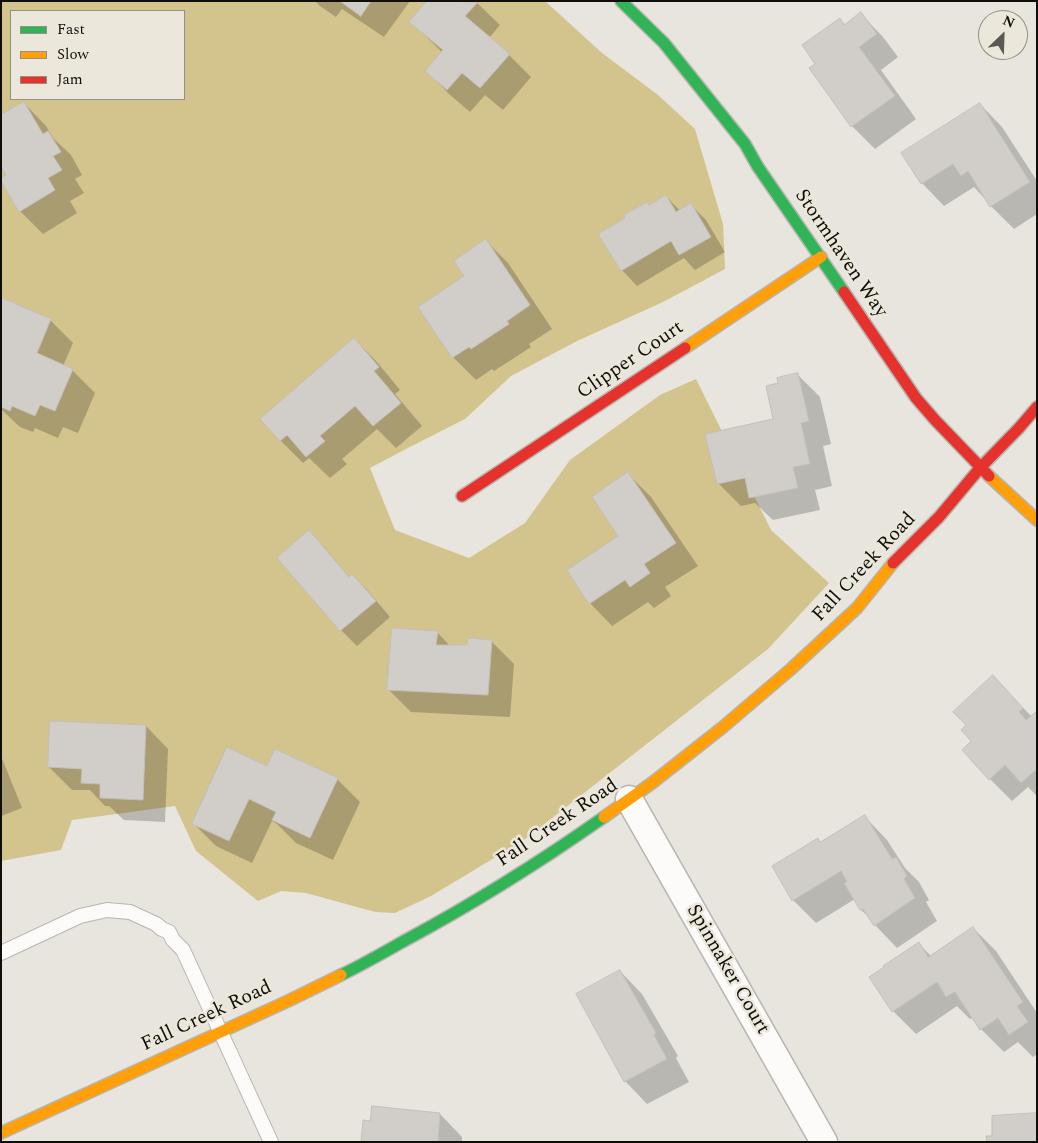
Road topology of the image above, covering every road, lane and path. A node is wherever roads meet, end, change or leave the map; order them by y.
1 (621, 1) edge
2 (821, 257) junction
3 (1037, 407) edge
4 (980, 468) junction
5 (462, 496) dead end
6 (1037, 520) edge
7 (629, 799) junction
8 (1, 953) edge
9 (221, 1032) junction
10 (1, 1133) edge
11 (271, 1142) edge
12 (824, 1142) edge

1 - 2 main road, Stormhaven Way
2 - 4 main road, Stormhaven Way
2 - 5 main road, Clipper Court
3 - 4 main road, Fall Creek Road
4 - 6 main road, Stormhaven Way
4 - 7 main road, Fall Creek Road
7 - 9 main road, Fall Creek Road
7 - 12 street, Spinnaker Court
8 - 9 lane
9 - 10 main road, Fall Creek Road
9 - 11 lane

